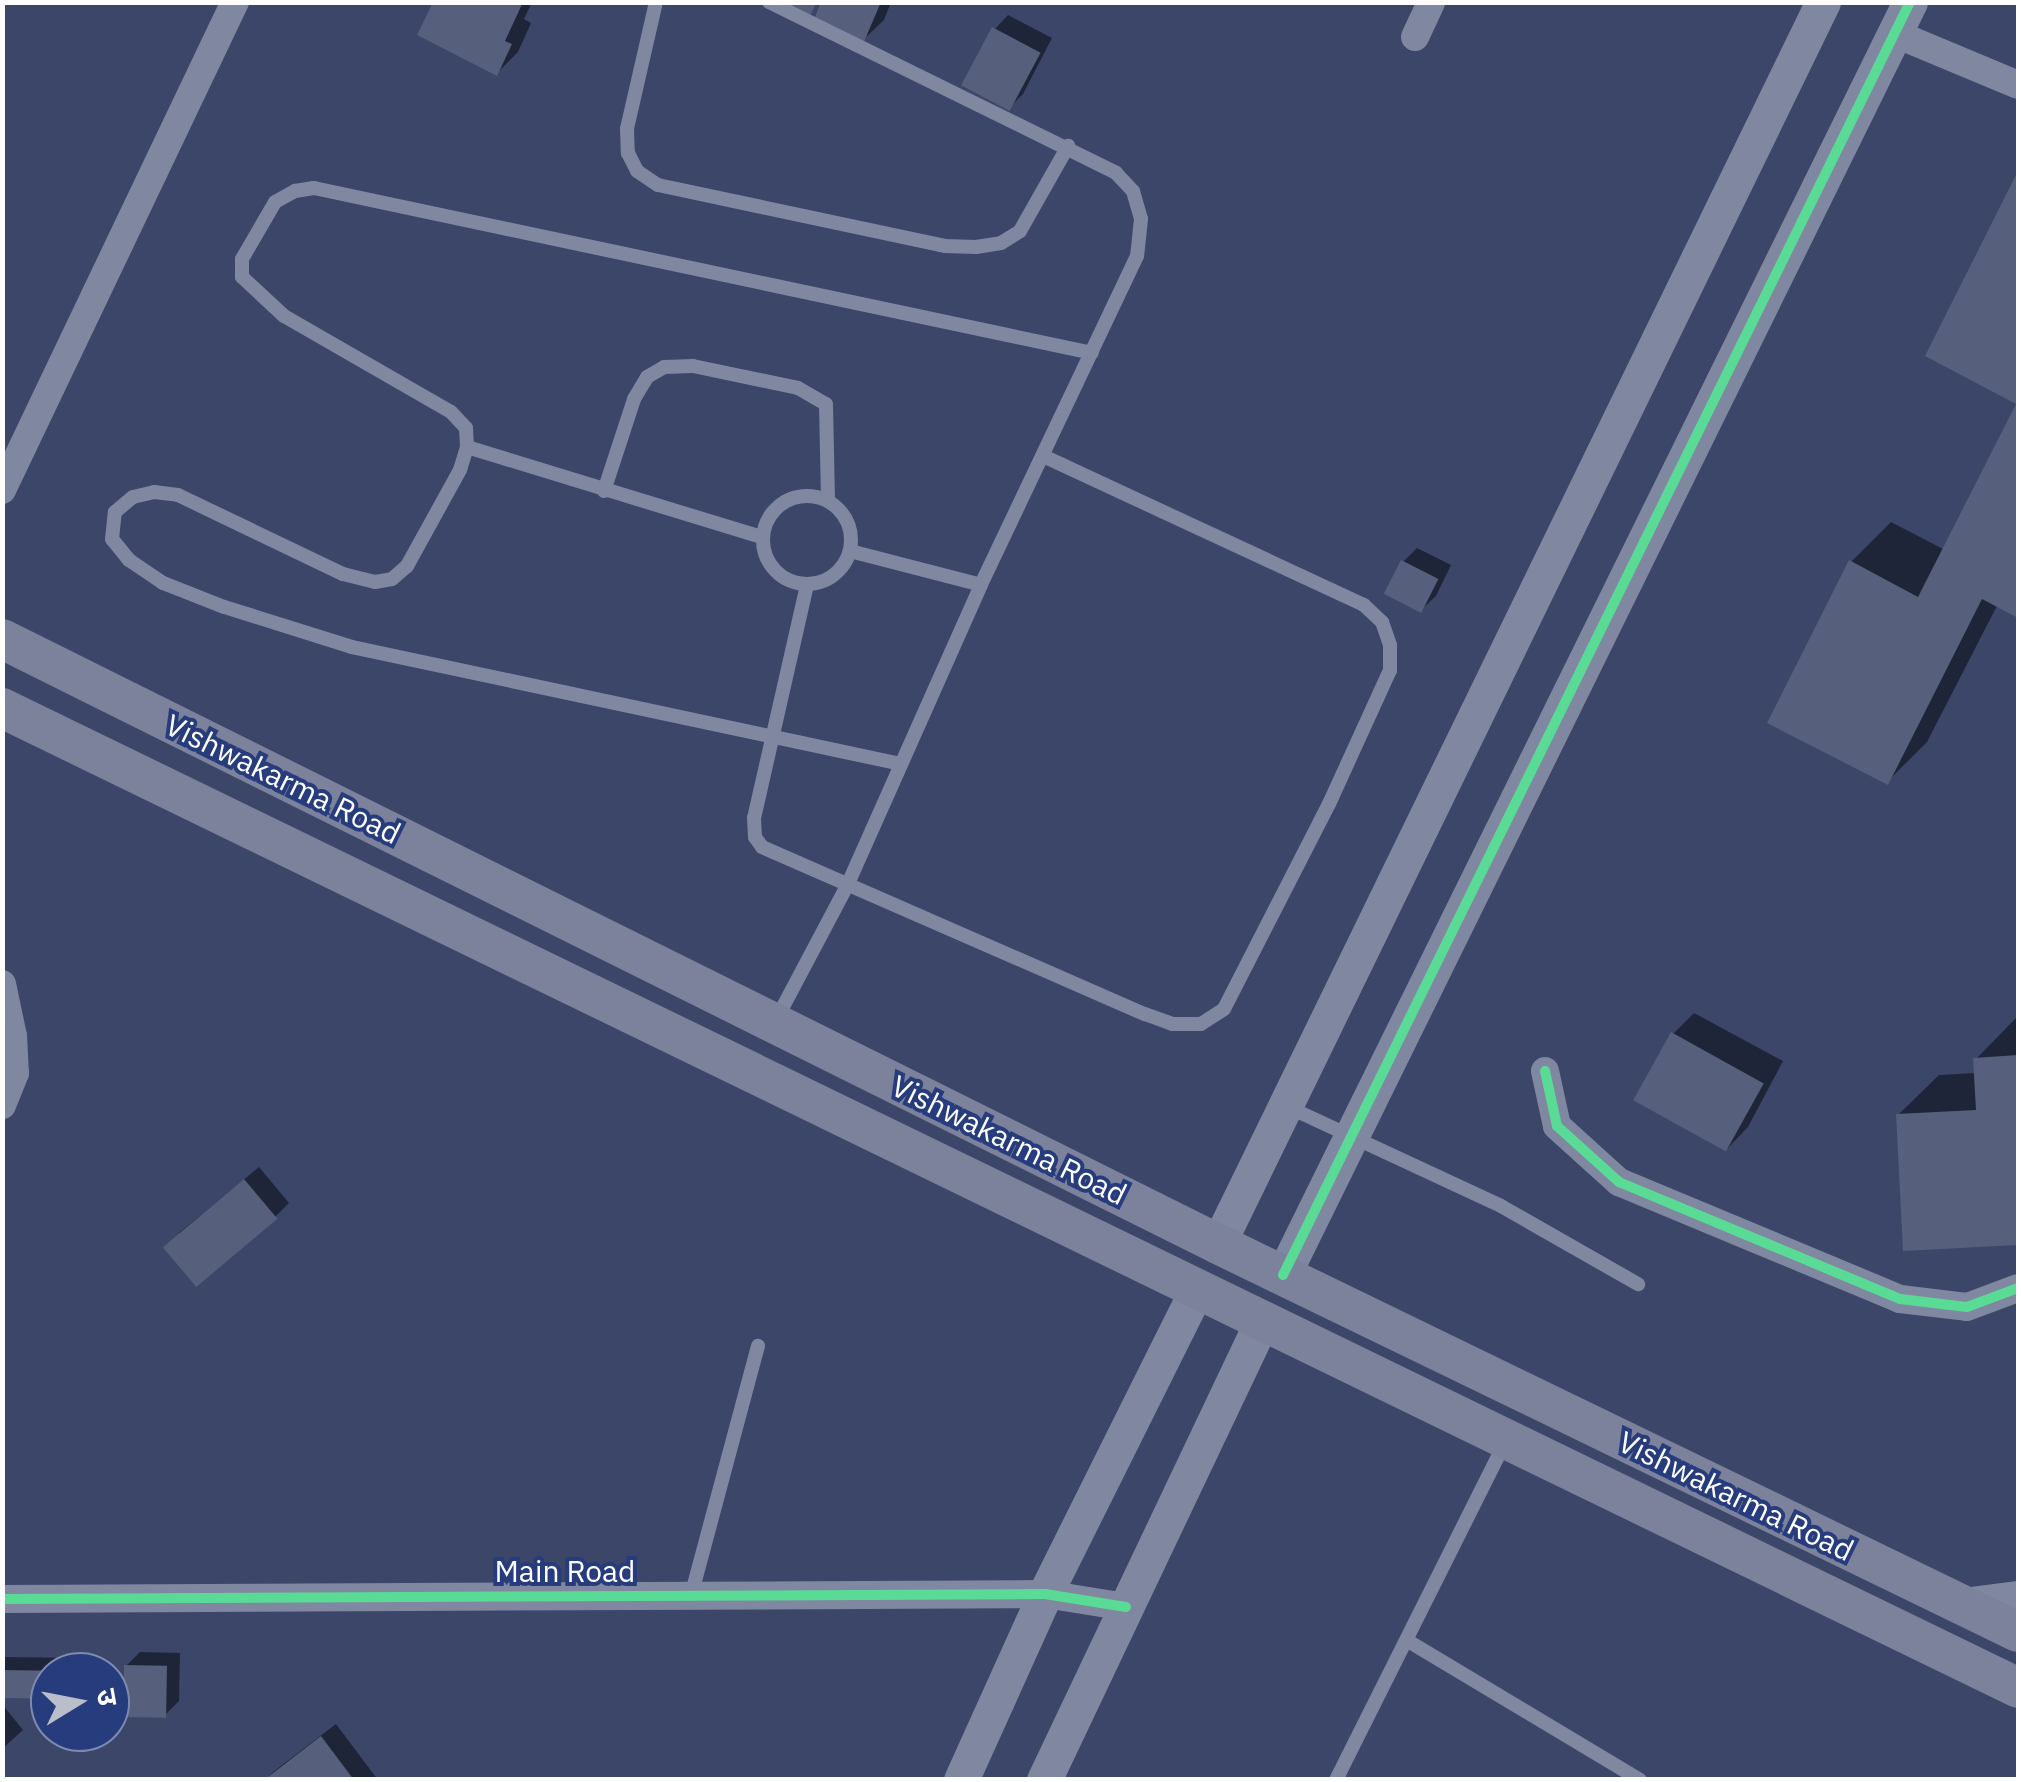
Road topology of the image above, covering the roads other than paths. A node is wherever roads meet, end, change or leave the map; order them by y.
1 (235, 2) edge
2 (656, 2) edge
3 (769, 2) edge
4 (1431, 2) edge
5 (1823, 2) edge
6 (1903, 18) edge
7 (1416, 37) dead end
8 (2018, 85) edge
9 (1068, 146) junction
10 (1092, 353) junction
11 (467, 447) junction
12 (1042, 456) junction
13 (2, 490) edge
14 (604, 491) junction
15 (828, 500) junction
16 (762, 536) junction
17 (850, 551) junction
18 (807, 585) junction
19 (982, 585) junction
20 (2, 639) edge
21 (2, 708) edge
22 (772, 734) junction
23 (902, 764) junction
24 (848, 884) junction
25 (2, 984) edge
26 (774, 1023) junction
27 (1546, 1071) dead end
28 (2, 1106) edge
29 (1285, 1106) junction
30 (1352, 1136) junction
31 (1218, 1244) junction
32 (1283, 1275) junction
33 (1638, 1284) dead end
34 (1198, 1287) junction
35 (2018, 1288) edge
36 (1262, 1319) junction
37 (758, 1346) dead end
38 (1505, 1442) junction
39 (1046, 1594) junction
40 (2018, 1595) edge
41 (691, 1596) junction
42 (2, 1599) edge
43 (1955, 1603) junction
44 (1126, 1606) junction
45 (2018, 1632) edge
46 (1408, 1641) junction
47 (2018, 1688) edge
48 (1618, 1774) edge
49 (961, 1780) edge
50 (1044, 1780) edge
51 (1336, 1780) edge
52 (1640, 1780) edge

1 - 13 street
2 - 9 lane
3 - 9 lane
4 - 7 street
5 - 29 street
6 - 8 street
6 - 30 street
9 - 10 lane
10 - 11 lane
10 - 12 lane
11 - 14 lane
11 - 22 lane
12 - 19 lane
12 - 24 lane
14 - 15 lane
14 - 16 lane
15 - 16 lane
15 - 17 lane
16 - 18 lane
17 - 18 lane
17 - 19 lane
18 - 22 lane
19 - 23 lane
20 - 26 main road, Vishwakarma Road
21 - 34 main road, Vishwakarma Road
22 - 23 lane
22 - 24 lane
23 - 24 lane
24 - 26 lane
25 - 28 street
26 - 31 main road, Vishwakarma Road
27 - 35 street
29 - 30 lane
29 - 31 street
30 - 32 street
30 - 33 lane
31 - 32 main road, Vishwakarma Road
32 - 43 main road, Vishwakarma Road
34 - 36 main road, Vishwakarma Road
34 - 39 street
36 - 38 main road, Vishwakarma Road
36 - 44 street
37 - 41 lane
38 - 46 lane
38 - 47 main road, Vishwakarma Road
39 - 41 street, Main Road
39 - 44 street, Main Road
39 - 49 street
40 - 43 street
41 - 42 street, Main Road
43 - 45 main road, Vishwakarma Road
44 - 50 street
46 - 48 lane
46 - 51 lane
48 - 52 lane

